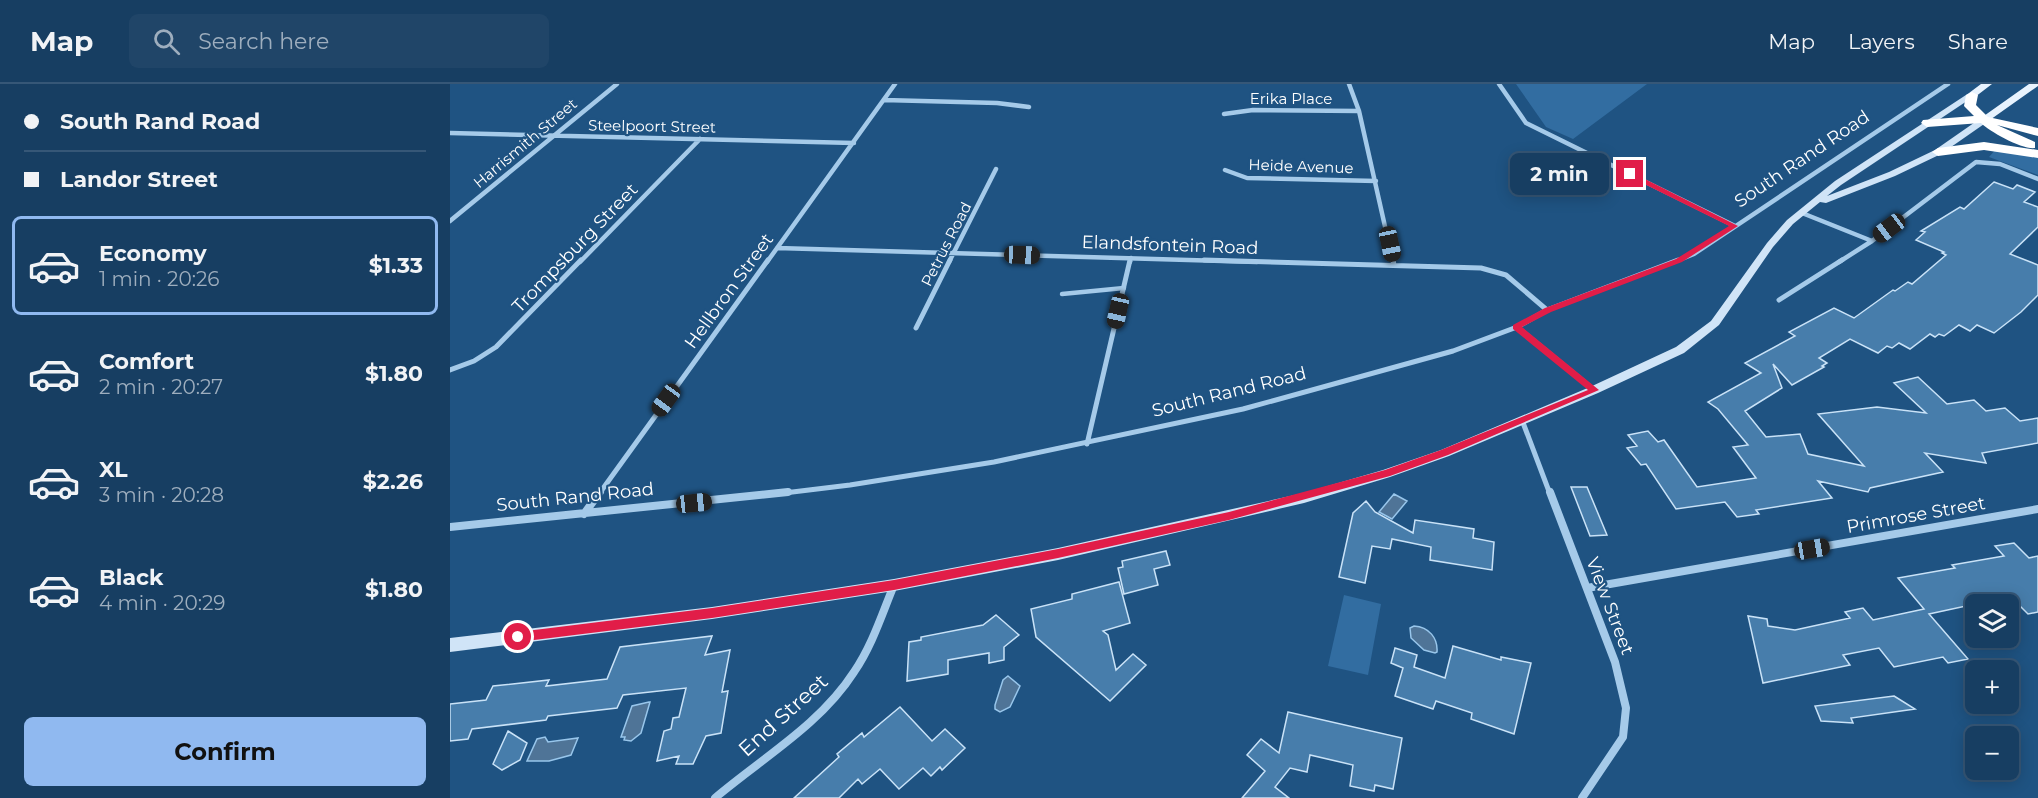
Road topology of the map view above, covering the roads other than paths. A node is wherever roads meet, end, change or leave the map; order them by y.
1 (617, 84) edge
2 (895, 84) edge
3 (1349, 84) edge
4 (1499, 84) edge
5 (1948, 84) edge
6 (1987, 84) edge
7 (2035, 84) edge
8 (1972, 95) junction
9 (884, 100) junction
10 (1029, 107) dead end
11 (1359, 111) junction
12 (1224, 114) dead end
13 (1984, 120) junction
14 (1927, 123) junction
15 (2038, 132) edge
16 (450, 133) edge
17 (552, 136) junction
18 (700, 139) junction
19 (854, 143) junction
20 (2038, 147) edge
21 (1938, 152) junction
22 (2038, 154) edge
23 (996, 169) dead end
24 (1225, 170) dead end
25 (2038, 179) edge
26 (1376, 181) junction
27 (1814, 204) junction
28 (1802, 213) junction
29 (450, 221) edge
30 (1735, 226) junction
31 (1872, 241) junction
32 (777, 248) junction
33 (956, 253) junction
34 (1131, 258) junction
35 (1394, 265) junction
36 (1124, 288) junction
37 (1062, 294) dead end
38 (1779, 300) dead end
39 (1548, 310) junction
40 (1516, 327) junction
41 (916, 328) dead end
42 (450, 370) edge
43 (1594, 390) junction
44 (1522, 420) junction
45 (1087, 444) junction
46 (2038, 509) edge
47 (584, 514) junction
48 (450, 527) edge
49 (894, 585) junction
50 (1587, 588) junction
51 (450, 645) edge
52 (715, 798) edge
53 (1582, 798) edge

1 - 17 street, Harrismith Street
2 - 9 street, Hellbron Street
3 - 11 street
4 - 30 street
5 - 30 street, South Rand Road
6 - 8 main road
7 - 13 main road
8 - 13 highway
8 - 14 main road
9 - 10 street
9 - 19 street, Hellbron Street
11 - 12 street, Erika Place
11 - 26 street
13 - 14 highway
13 - 15 highway
13 - 20 highway
13 - 21 main road
14 - 27 main road
16 - 17 street, Steelpoort Street
17 - 18 street, Steelpoort Street
17 - 29 street, Harrismith Street
18 - 19 street, Steelpoort Street
18 - 42 street, Trompsburg Street
19 - 32 street, Hellbron Street
21 - 22 highway
21 - 27 main road
23 - 33 street, Petrus Road
24 - 26 street, Heide Avenue
25 - 31 street
26 - 35 street
27 - 28 main road
28 - 31 street
28 - 43 main road
30 - 39 street, South Rand Road
31 - 38 street
32 - 33 street, Elandsfontein Road
32 - 47 street, Hellbron Street
33 - 34 street, Elandsfontein Road
33 - 41 street, Petrus Road
34 - 35 street, Elandsfontein Road
34 - 36 street
35 - 39 street, Elandsfontein Road
36 - 37 lane
36 - 45 street
39 - 40 street, South Rand Road
40 - 43 street
40 - 45 street, South Rand Road
43 - 44 main road
44 - 49 main road
44 - 50 street, View Street
45 - 47 street, South Rand Road
46 - 50 street, Primrose Street
47 - 48 street, South Rand Road
49 - 51 main road
49 - 52 street, End Street
50 - 53 street, View Street

